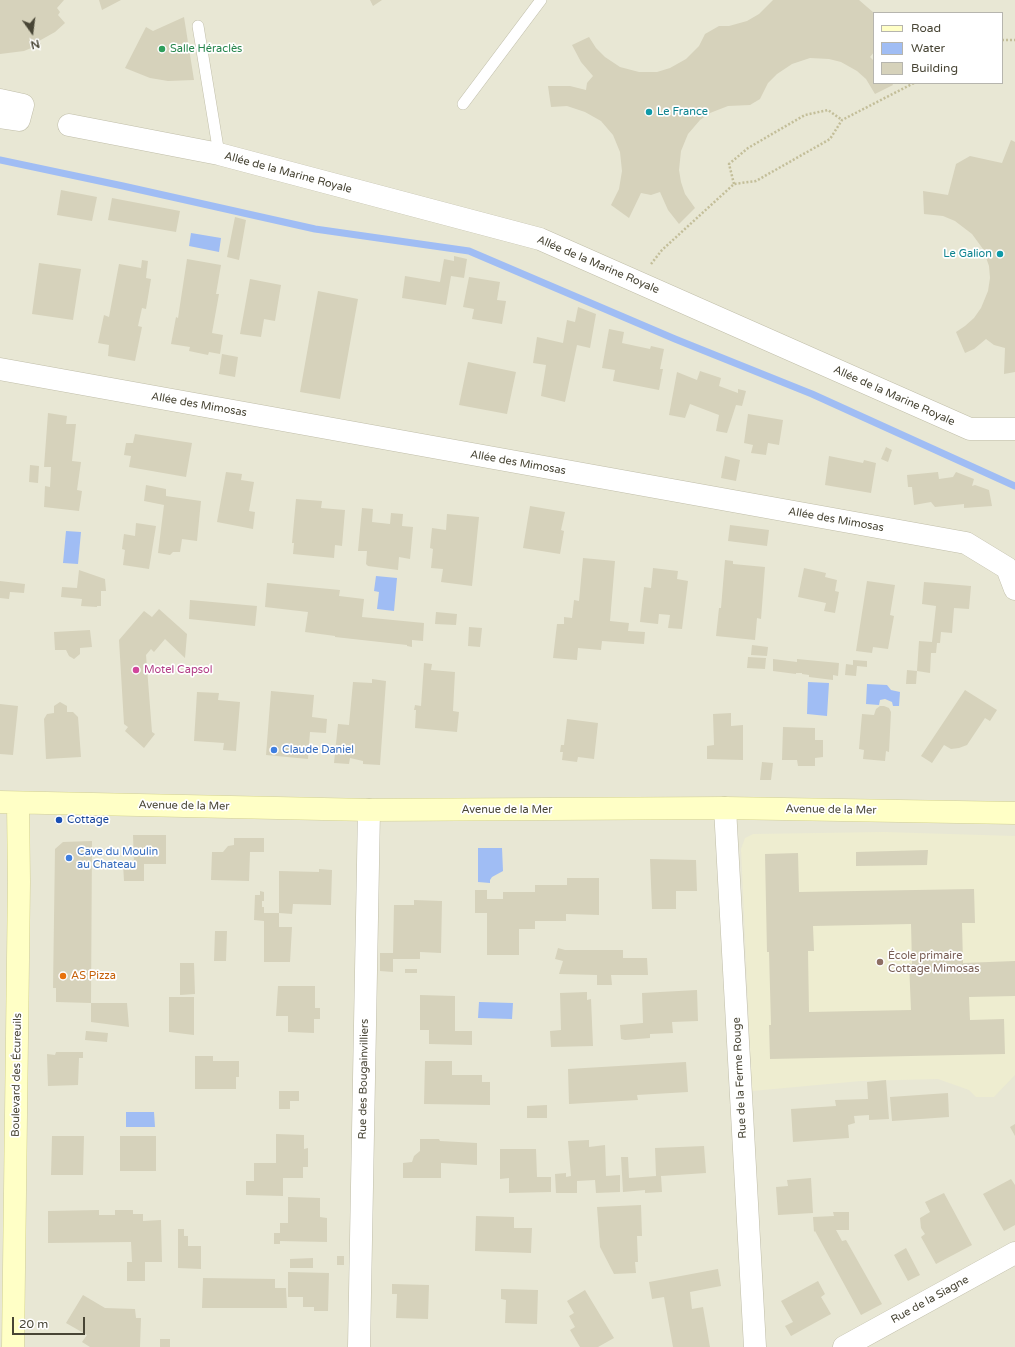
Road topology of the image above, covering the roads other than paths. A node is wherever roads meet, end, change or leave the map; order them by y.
1 (541, 0) edge
2 (198, 26) dead end
3 (0, 100) edge
4 (463, 104) dead end
5 (10, 119) edge
6 (69, 125) dead end
7 (219, 154) junction
8 (0, 369) edge
9 (1015, 428) edge
10 (1015, 589) edge
11 (9, 802) edge
12 (725, 808) junction
13 (369, 810) junction
14 (1015, 813) edge
15 (1014, 1256) edge
16 (13, 1347) edge
17 (359, 1347) edge
18 (755, 1347) edge
19 (844, 1347) edge

1 - 4 lane
2 - 7 lane
3 - 5 street
6 - 7 street, Allée de la Marine Royale
7 - 9 street, Allée de la Marine Royale
8 - 10 street, Allée des Mimosas
11 - 13 main road, Avenue de la Mer
11 - 16 main road, Boulevard des Écureuils
12 - 13 main road, Avenue de la Mer
12 - 14 main road, Avenue de la Mer
12 - 18 street, Rue de la Ferme Rouge
13 - 17 street, Rue des Bougainvilliers
15 - 19 street, Rue de la Siagne

